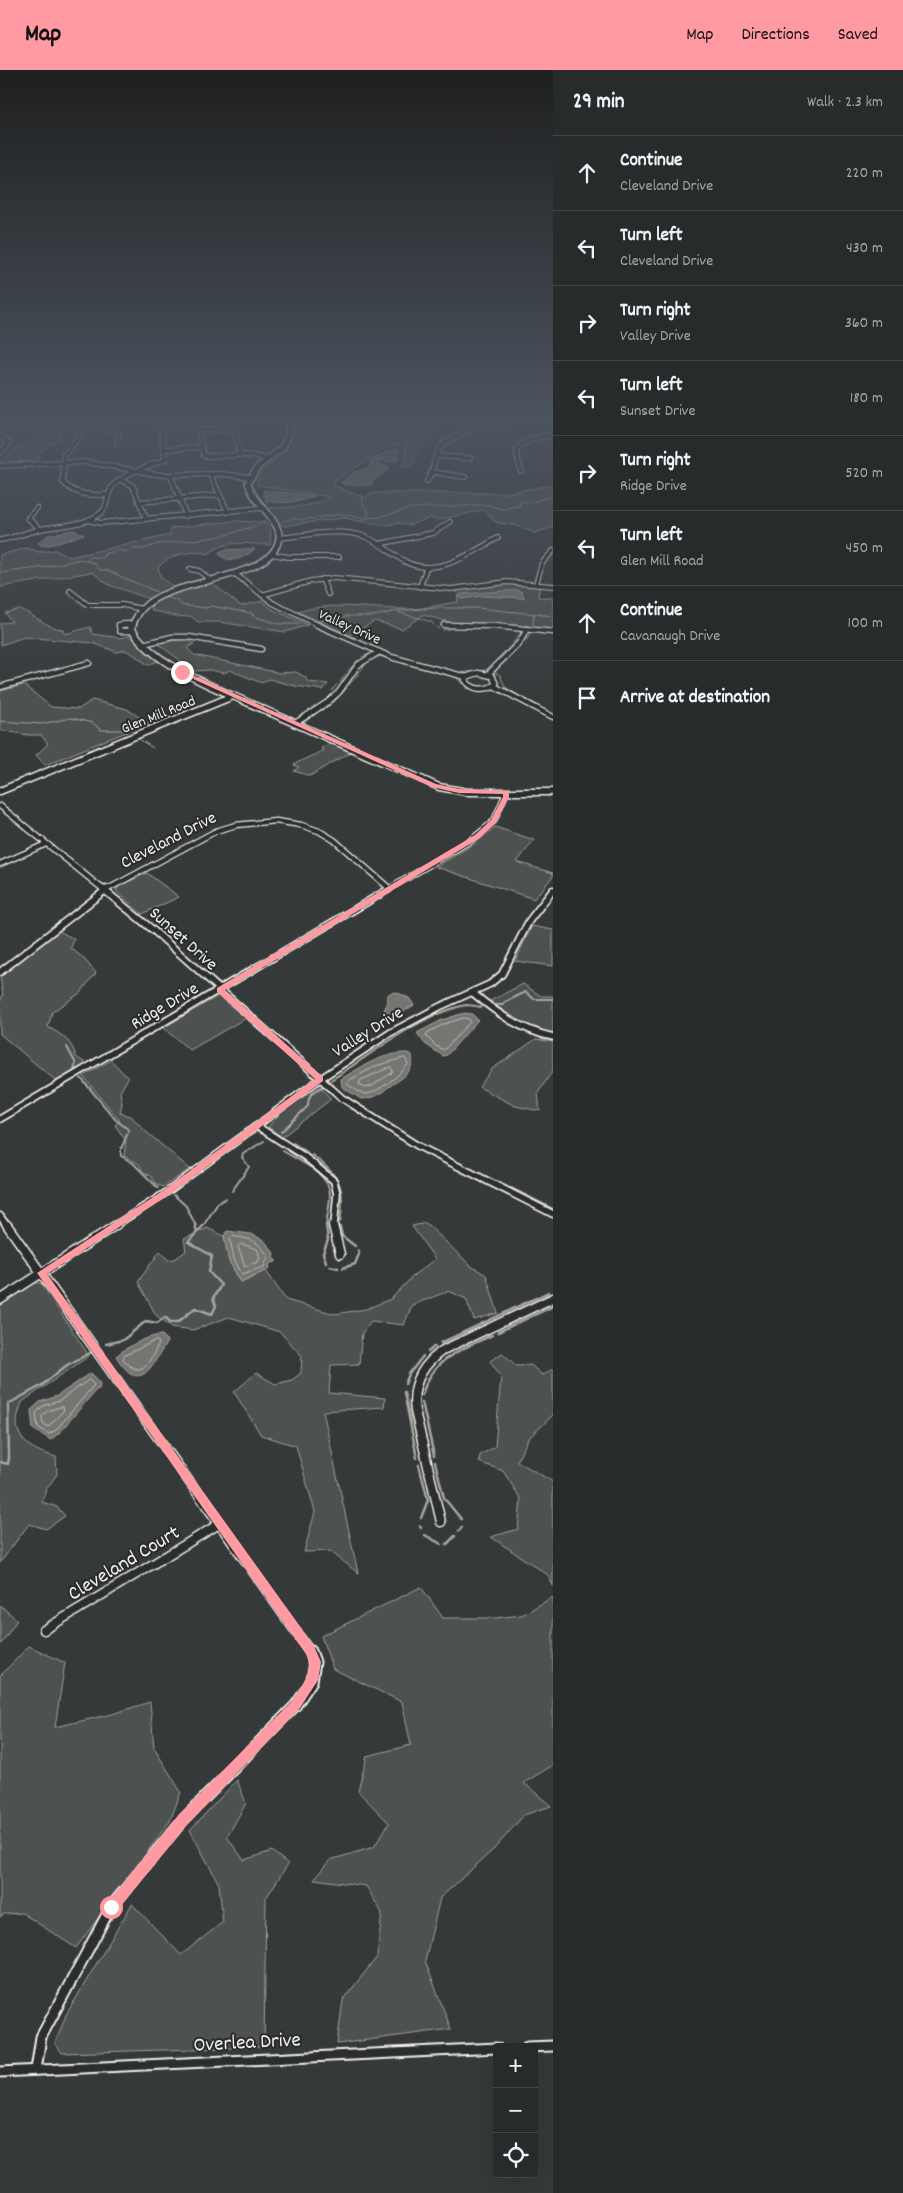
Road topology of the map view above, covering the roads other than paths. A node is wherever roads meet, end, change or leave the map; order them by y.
1 (31, 515) edge
2 (98, 515) edge
3 (145, 515) edge
4 (196, 515) edge
5 (267, 515) edge
6 (186, 516) joint
7 (146, 519) junction
8 (87, 520) junction
9 (450, 522) dead end
10 (40, 529) junction
11 (279, 538) junction
12 (498, 538) dead end
13 (0, 540) edge
14 (378, 544) junction
15 (553, 551) edge
16 (271, 554) junction
17 (339, 557) dead end
18 (426, 568) junction
19 (190, 569) dead end
20 (235, 574) junction
21 (210, 580) junction
22 (322, 580) junction
23 (536, 584) junction
24 (553, 586) edge
25 (420, 587) junction
26 (70, 591) dead end
27 (328, 594) dead end
28 (262, 595) junction
29 (142, 609) junction
30 (132, 624) junction
31 (444, 625) dead end
32 (527, 629) junction
33 (132, 631) junction
34 (553, 632) edge
35 (143, 644) junction
36 (260, 649) dead end
37 (379, 652) junction
38 (89, 663) dead end
39 (488, 674) junction
40 (466, 678) junction
41 (494, 686) junction
42 (0, 687) edge
43 (233, 696) junction
44 (553, 717) edge
45 (294, 724) junction
46 (0, 791) edge
47 (506, 792) junction
48 (553, 792) edge
49 (0, 806) edge
50 (46, 844) junction
51 (0, 864) edge
52 (390, 889) junction
53 (106, 890) junction
54 (553, 890) edge
55 (0, 972) edge
56 (220, 990) junction
57 (472, 993) junction
58 (553, 1037) edge
59 (320, 1079) junction
60 (0, 1119) edge
61 (257, 1126) junction
62 (553, 1214) edge
63 (0, 1216) edge
64 (340, 1254) dead end
65 (42, 1273) junction
66 (553, 1298) edge
67 (0, 1300) edge
68 (441, 1522) dead end
69 (219, 1524) junction
70 (44, 1630) dead end
71 (553, 2046) edge
72 (538, 2047) edge
73 (493, 2048) edge
74 (36, 2070) junction
75 (0, 2072) edge

1 - 10 street
2 - 8 street
3 - 7 street
4 - 6 street
5 - 11 street
6 - 7 street
7 - 8 street
8 - 10 street
9 - 14 street
10 - 13 street
11 - 14 street
11 - 16 street
12 - 18 street
14 - 18 street
15 - 23 street
16 - 17 street
16 - 20 street
18 - 25 street
19 - 21 street
20 - 21 street
20 - 28 street, Valley Drive
21 - 29 street
22 - 25 street
22 - 27 street
22 - 28 street
23 - 24 street
23 - 25 street
26 - 29 street
28 - 37 street, Valley Drive
29 - 30 street
30 - 33 street
30 - 33 street
31 - 32 street
32 - 34 street
32 - 39 street
33 - 35 street
35 - 36 street
35 - 43 street
37 - 40 street, Valley Drive
37 - 45 street
38 - 42 street
39 - 40 street
39 - 41 street
40 - 41 street
41 - 44 street
43 - 45 main road
43 - 46 main road, Glen Mill Road
45 - 47 main road
47 - 48 main road
47 - 52 street, Ridge Drive
49 - 50 street, Sunset Drive
50 - 51 street
50 - 53 street, Sunset Drive
52 - 53 street, Cleveland Drive
52 - 56 street, Ridge Drive
53 - 55 street, Cleveland Drive
53 - 56 street, Sunset Drive
54 - 57 street, Valley Drive
56 - 59 street, Sunset Drive
56 - 60 street, Ridge Drive
57 - 58 street
57 - 59 street, Valley Drive
59 - 61 street, Valley Drive
59 - 62 street, Sunset Drive
61 - 64 street
61 - 65 street, Valley Drive
63 - 65 street
65 - 67 street, Valley Drive
65 - 69 street
66 - 68 street
69 - 70 street, Cleveland Court
69 - 74 street
71 - 72 street
73 - 74 street, Overlea Drive
74 - 75 street, Overlea Drive

